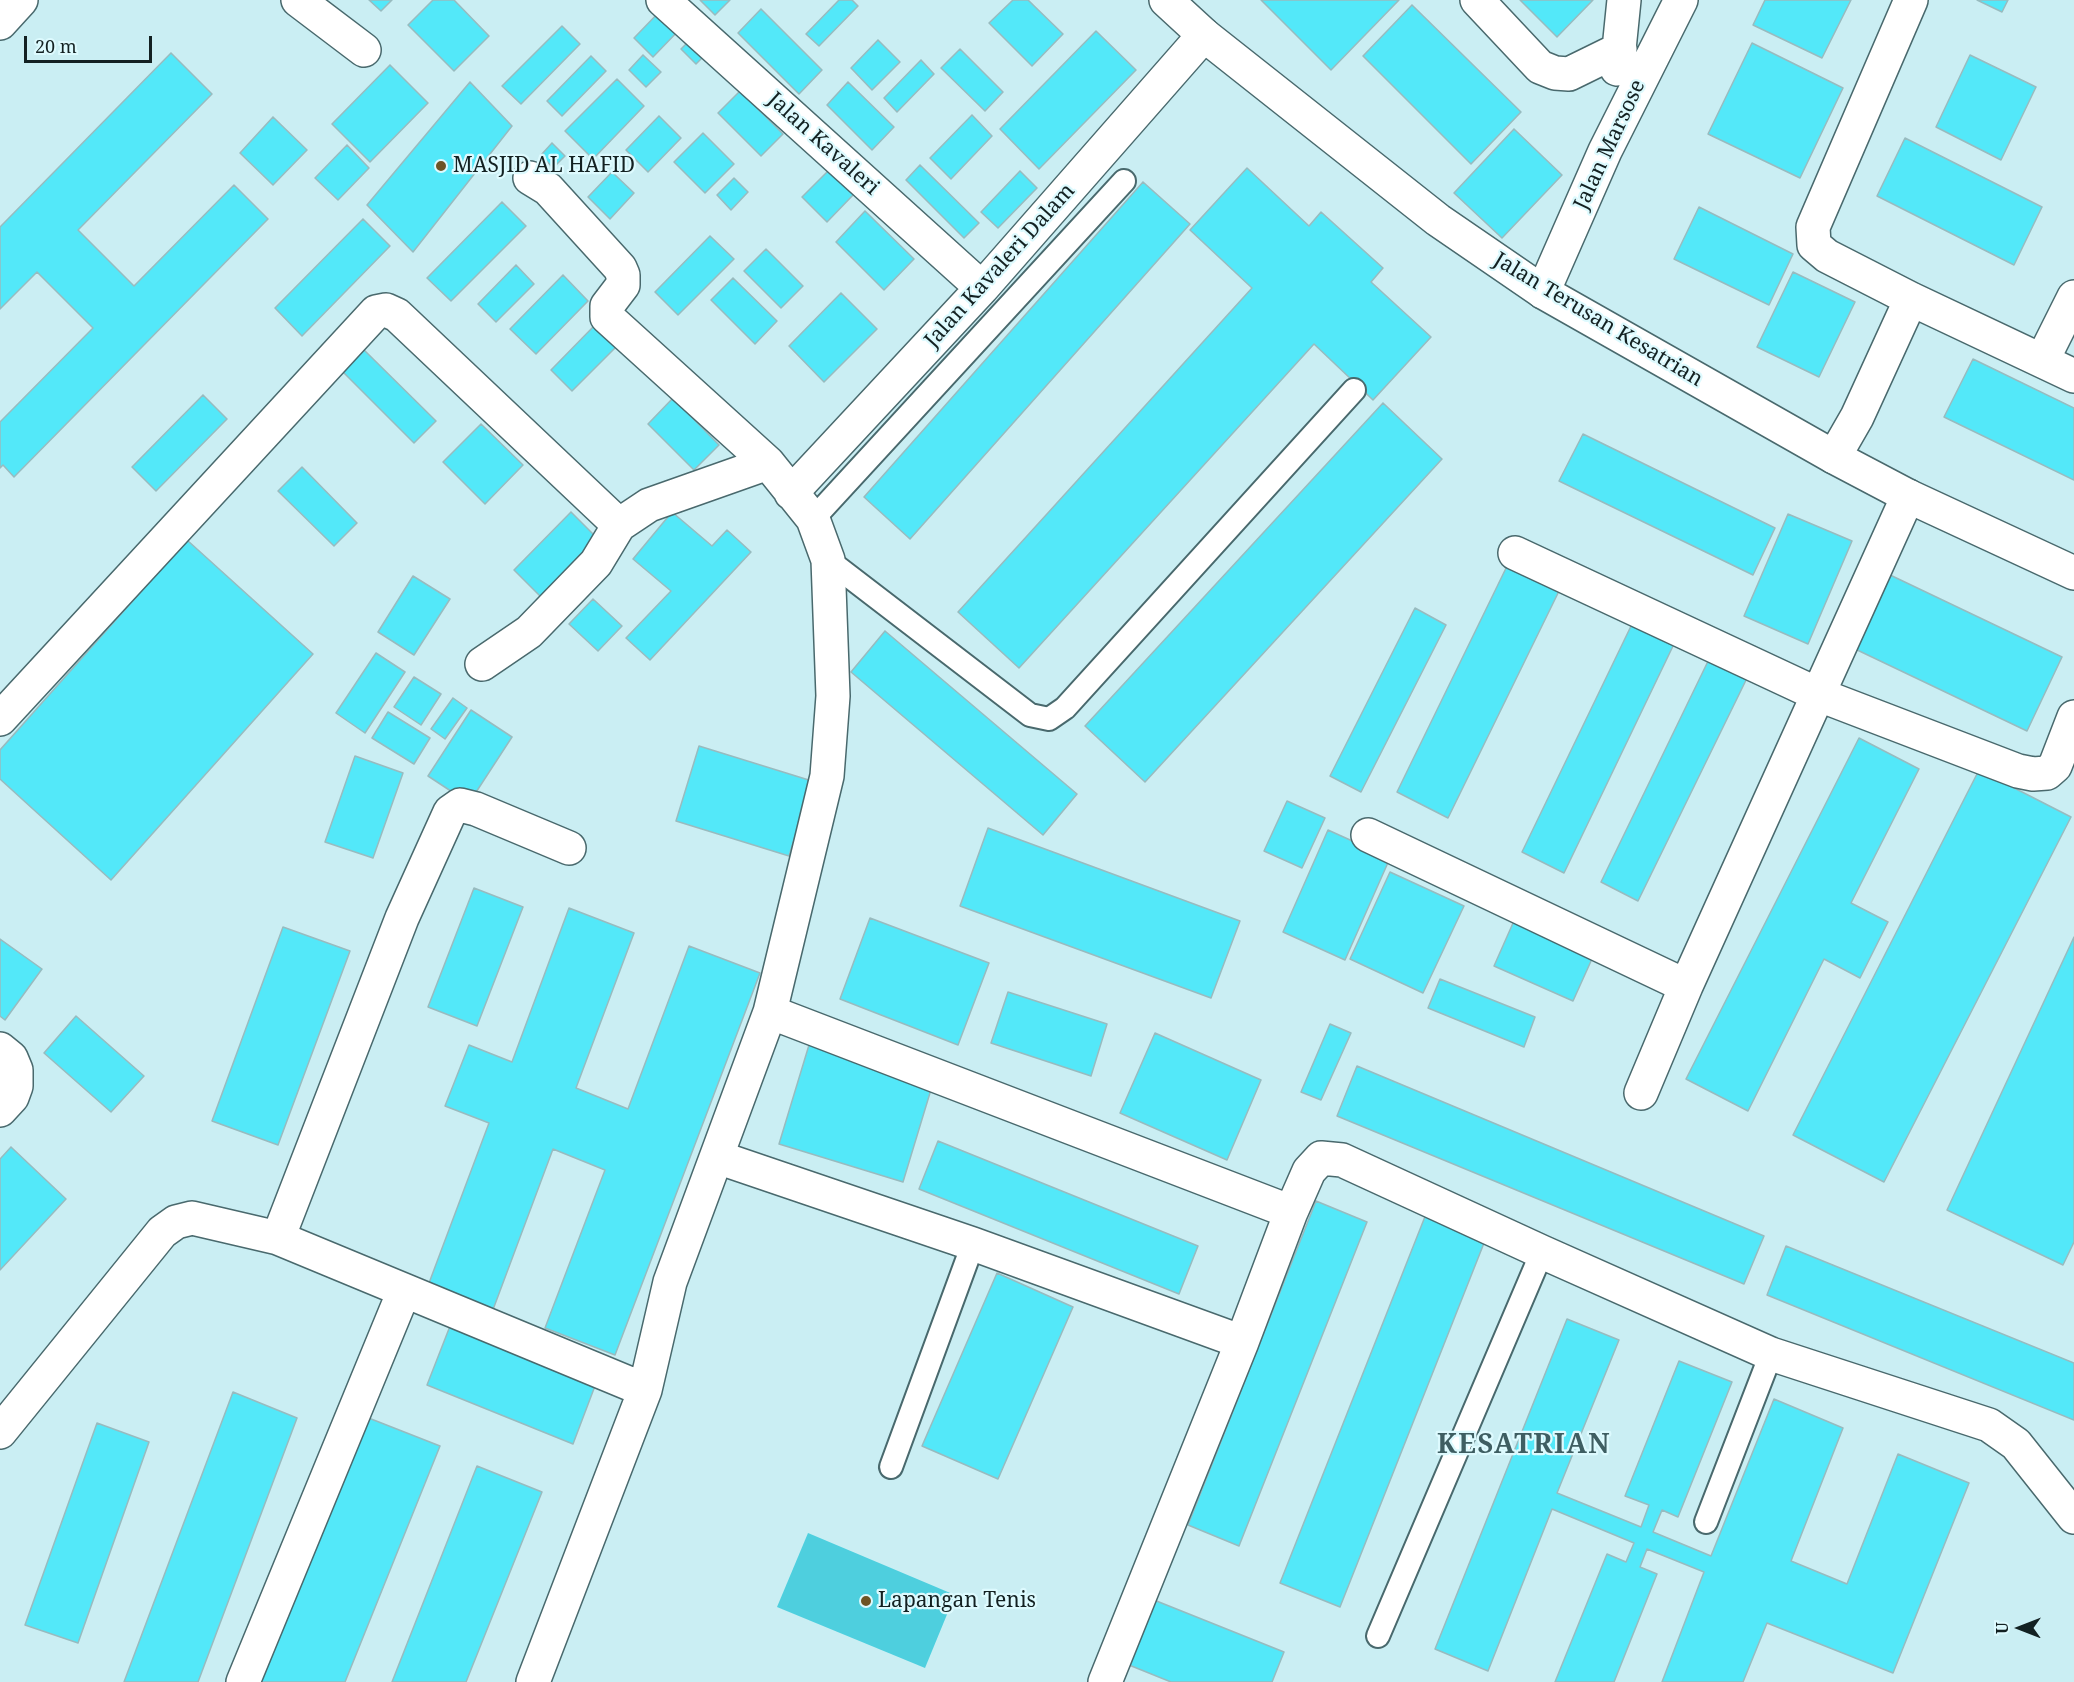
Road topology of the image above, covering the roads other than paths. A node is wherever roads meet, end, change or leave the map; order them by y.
1 (21, 0) edge
2 (298, 0) edge
3 (663, 0) edge
4 (1166, 0) edge
5 (1477, 0) edge
6 (1624, 0) edge
7 (1681, 0) edge
8 (1911, 0) edge
9 (0, 23) edge
10 (1204, 35) junction
11 (1620, 49) junction
12 (364, 50) dead end
13 (1605, 151) junction
14 (530, 178) dead end
15 (1124, 181) dead end
16 (982, 288) junction
17 (1543, 292) junction
18 (2074, 297) edge
19 (1911, 299) junction
20 (2042, 361) junction
21 (2074, 376) edge
22 (1354, 390) dead end
23 (1834, 457) junction
24 (768, 463) junction
25 (791, 492) junction
26 (1908, 496) junction
27 (813, 519) junction
28 (619, 525) junction
29 (1515, 553) dead end
30 (828, 560) junction
31 (2074, 573) edge
32 (482, 664) dead end
33 (1817, 694) junction
34 (2074, 717) edge
35 (0, 718) edge
36 (1368, 835) dead end
37 (569, 848) dead end
38 (1686, 986) junction
39 (770, 1012) junction
40 (0, 1048) edge
41 (1641, 1093) dead end
42 (0, 1110) edge
43 (717, 1157) junction
44 (1291, 1212) junction
45 (278, 1238) junction
46 (973, 1244) junction
47 (1542, 1252) junction
48 (404, 1290) junction
49 (1242, 1342) junction
50 (1771, 1354) junction
51 (645, 1390) junction
52 (0, 1432) edge
53 (891, 1467) dead end
54 (2074, 1518) edge
55 (1706, 1522) dead end
56 (1378, 1636) dead end
57 (243, 1682) edge
58 (533, 1682) edge
59 (1105, 1682) edge

1 - 9 street
2 - 12 street
3 - 16 street, Jalan Kavaleri
4 - 10 street, Jalan Terusan Kesatrian
5 - 11 street
6 - 11 street
7 - 13 street, Jalan Marsose
8 - 19 street
10 - 16 street, Jalan Kavaleri Dalam
10 - 17 street, Jalan Terusan Kesatrian
11 - 13 street
13 - 17 street, Jalan Marsose
14 - 24 street
15 - 27 lane
16 - 25 street, Jalan Kavaleri Dalam
17 - 23 street, Jalan Terusan Kesatrian
18 - 20 street
19 - 20 street
19 - 23 street
20 - 21 street
22 - 30 lane
23 - 26 street, Jalan Terusan Kesatrian
24 - 25 street
24 - 28 street
25 - 27 street
26 - 31 street, Jalan Terusan Kesatrian
26 - 33 street
27 - 30 street
28 - 32 street
28 - 35 street
29 - 33 street
30 - 39 street
33 - 34 street
33 - 38 street
36 - 38 street
37 - 45 street
38 - 41 street
39 - 43 street
39 - 44 street
40 - 42 street
43 - 46 street
43 - 51 street
44 - 47 street
44 - 49 street
45 - 48 street
45 - 52 street
46 - 49 street
46 - 53 lane
47 - 50 street
47 - 56 lane
48 - 51 street
48 - 57 street
49 - 59 street
50 - 54 street
50 - 55 lane
51 - 58 street

